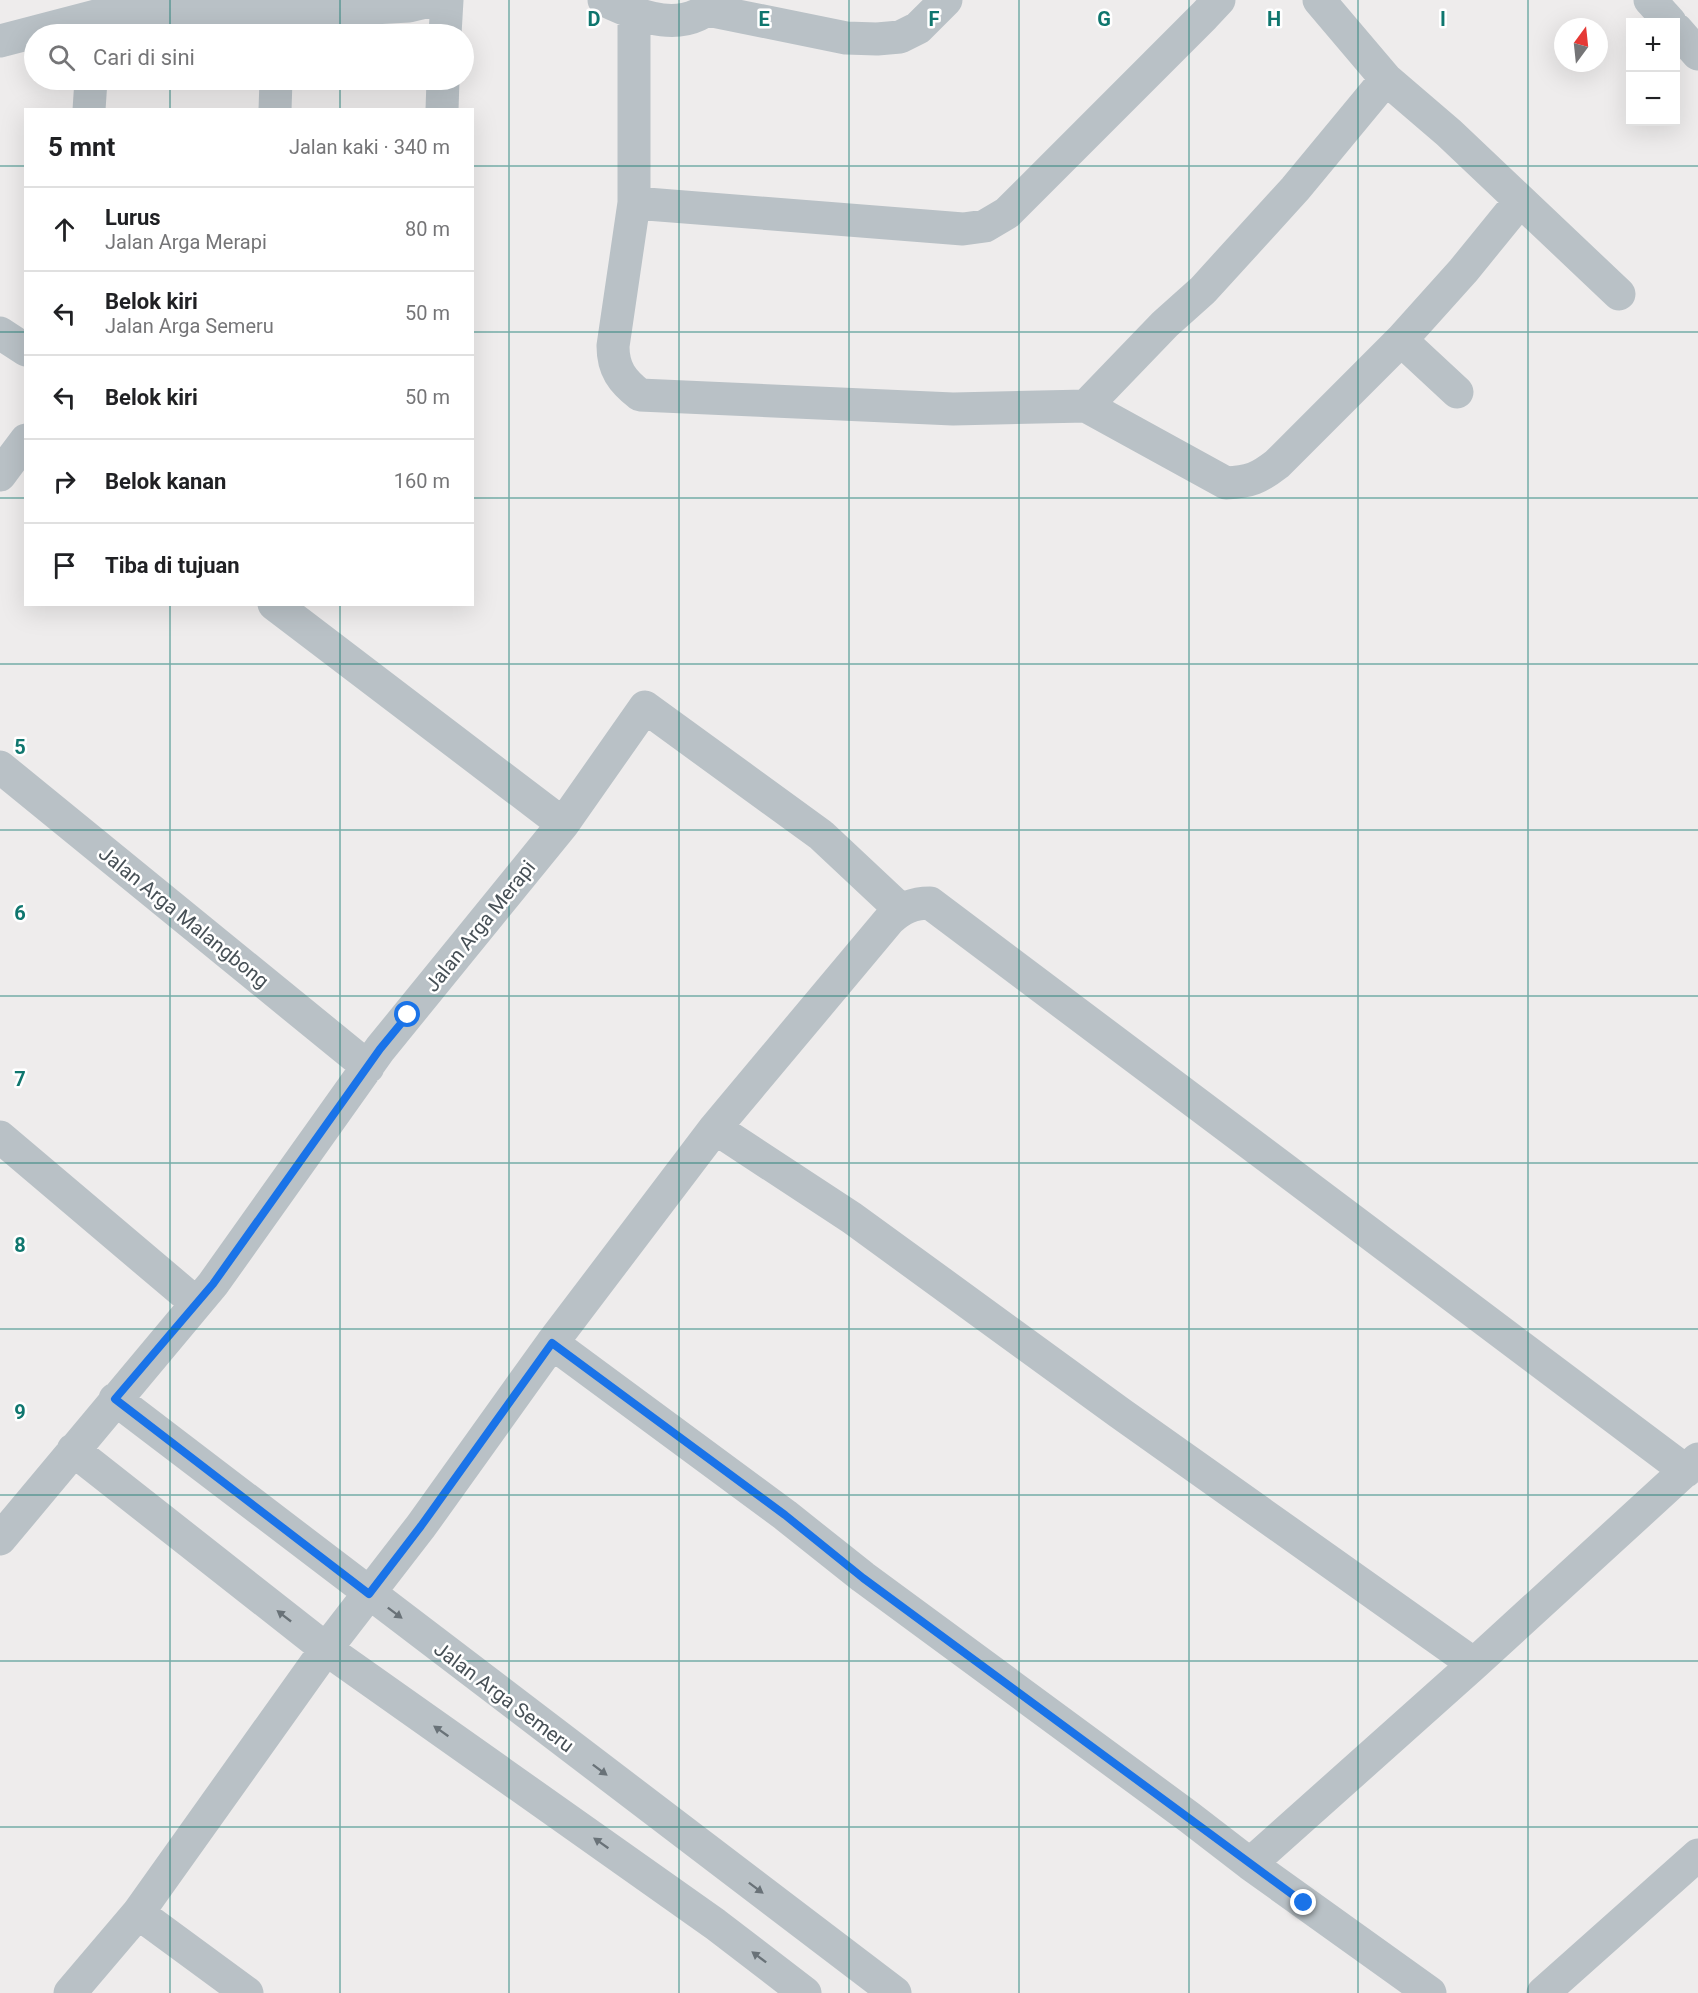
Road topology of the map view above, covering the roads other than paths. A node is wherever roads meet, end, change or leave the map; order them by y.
1 (434, 0) edge
2 (447, 0) edge
3 (604, 0) edge
4 (946, 0) edge
5 (1218, 0) edge
6 (1319, 0) edge
7 (1650, 0) edge
8 (713, 5) edge
9 (634, 14) junction
10 (293, 15) edge
11 (1666, 18) edge
12 (115, 24) edge
13 (446, 24) edge
14 (1680, 34) edge
15 (24, 37) edge
16 (0, 41) edge
17 (1698, 54) edge
18 (1386, 79) junction
19 (90, 90) edge
20 (276, 90) edge
21 (443, 90) edge
22 (89, 108) edge
23 (275, 108) edge
24 (442, 108) edge
25 (1520, 201) junction
26 (634, 202) junction
27 (1619, 294) dead end
28 (0, 333) edge
29 (1401, 340) junction
30 (24, 349) edge
31 (1457, 392) dead end
32 (1086, 406) junction
33 (24, 443) edge
34 (0, 475) edge
35 (277, 606) edge
36 (0, 767) edge
37 (563, 825) junction
38 (901, 910) junction
39 (368, 1066) junction
40 (715, 1128) junction
41 (0, 1137) edge
42 (196, 1303) junction
43 (552, 1343) junction
44 (115, 1399) junction
45 (73, 1450) junction
46 (1692, 1465) edge
47 (0, 1539) edge
48 (369, 1594) junction
49 (326, 1649) junction
50 (1474, 1664) junction
51 (1698, 1855) edge
52 (1250, 1864) junction
53 (138, 1913) junction
54 (70, 1993) edge
55 (247, 1993) edge
56 (805, 1993) edge
57 (895, 1993) edge
58 (1430, 1993) edge
59 (1543, 1993) edge

1 - 10 street
2 - 13 street
3 - 9 street
4 - 8 street
5 - 26 street
6 - 18 street
7 - 11 street
8 - 9 street
9 - 26 street
10 - 12 street
14 - 17 street
15 - 16 street
18 - 25 street
18 - 32 street
19 - 22 street
20 - 23 street
21 - 24 street
25 - 27 street
25 - 29 street
26 - 32 street
28 - 30 street
29 - 31 street
29 - 32 street
33 - 34 street
35 - 37 street
36 - 39 street, Jalan Arga Malangbong
37 - 38 street, Jalan Arga Merapi
37 - 39 street, Jalan Arga Merapi
38 - 40 street
38 - 46 street
39 - 42 street, Jalan Arga Merapi
40 - 43 street
40 - 50 street
41 - 42 street
42 - 44 street, Jalan Arga Merapi
43 - 48 street
43 - 52 street
44 - 45 street, Jalan Arga Merapi
44 - 48 street, Jalan Arga Semeru
45 - 47 street, Jalan Arga Merapi
49 -> 45 street
46 - 50 street
48 - 49 street
48 -> 57 street, Jalan Arga Semeru
49 - 53 street
56 -> 49 street
50 - 52 street
51 - 59 street
52 - 58 street
53 - 54 street
53 - 55 street

